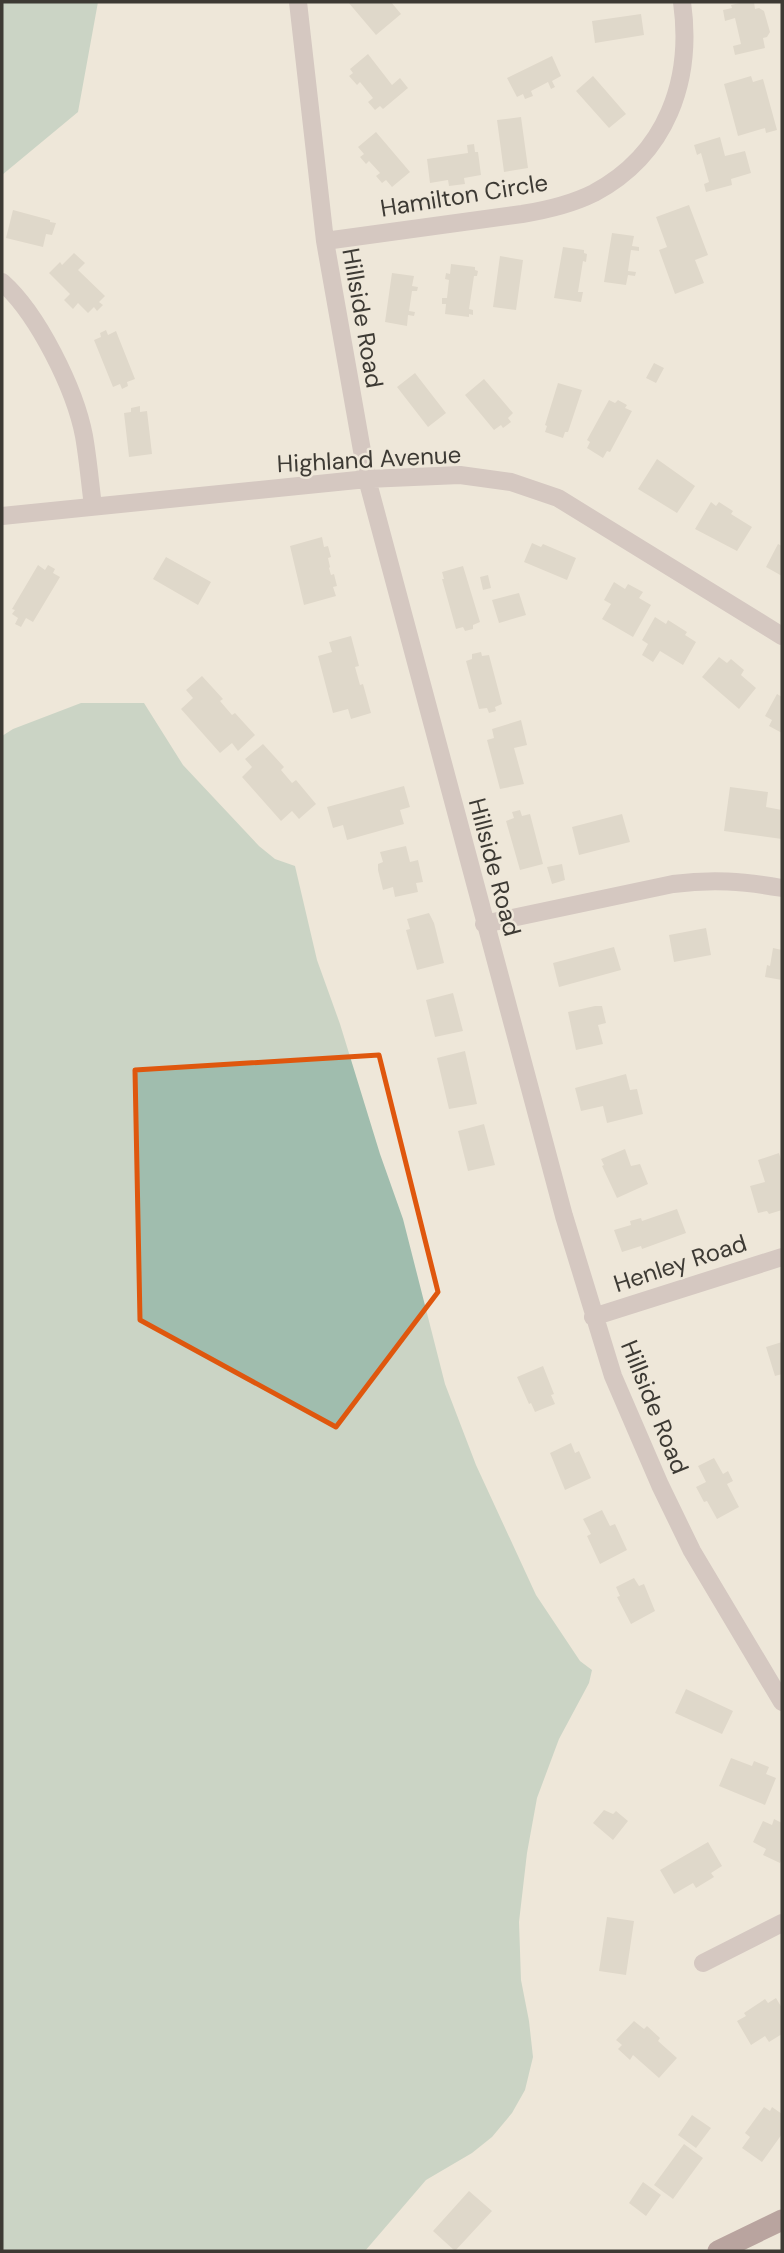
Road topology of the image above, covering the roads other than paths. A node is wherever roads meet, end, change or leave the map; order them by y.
1 (298, 2) edge
2 (681, 2) edge
3 (325, 241) junction
4 (2, 282) edge
5 (367, 479) junction
6 (93, 506) junction
7 (2, 516) edge
8 (782, 636) edge
9 (782, 888) edge
10 (484, 924) junction
11 (782, 1257) edge
12 (593, 1317) junction
13 (782, 1702) edge
14 (782, 1923) edge
15 (703, 1963) dead end
16 (782, 2220) edge
17 (718, 2251) edge

1 - 3 street, Hillside Road
2 - 3 street, Hamilton Circle
3 - 5 street, Hillside Road
4 - 6 street
5 - 6 street, Highland Avenue
5 - 8 street, Highland Avenue
5 - 10 street, Hillside Road
6 - 7 street, Highland Avenue
9 - 10 street
10 - 12 street, Hillside Road
11 - 12 street, Henley Road
12 - 13 street, Hillside Road
14 - 15 street
16 - 17 highway

